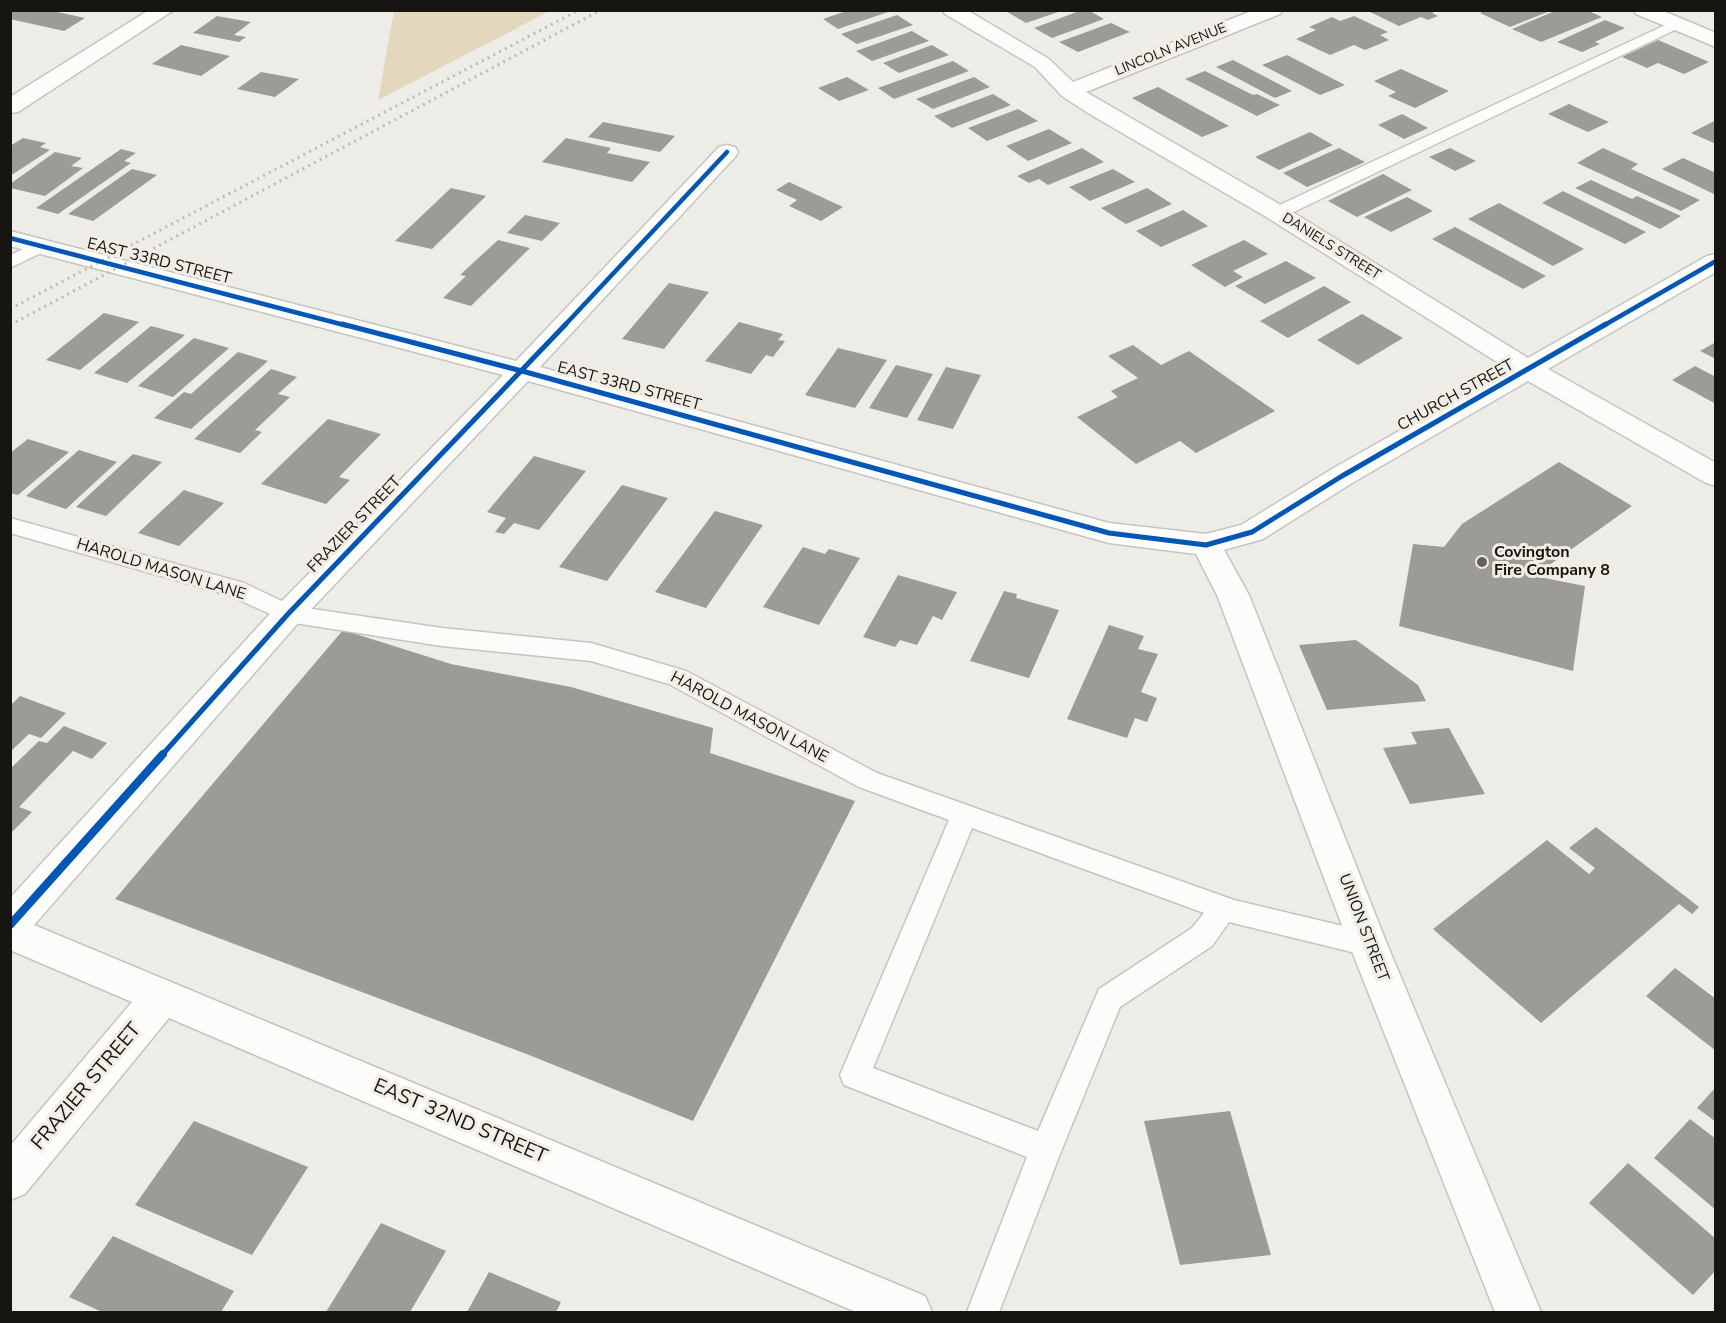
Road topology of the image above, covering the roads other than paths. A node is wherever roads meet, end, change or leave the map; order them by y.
1 (164, 10) edge
2 (952, 10) edge
3 (1274, 10) edge
4 (1643, 10) edge
5 (1676, 24) junction
6 (1716, 41) edge
7 (1070, 91) junction
8 (10, 107) edge
9 (727, 152) dead end
10 (1276, 213) junction
11 (10, 238) edge
12 (41, 246) junction
13 (1716, 261) edge
14 (10, 263) edge
15 (1529, 370) junction
16 (522, 371) junction
17 (1716, 476) edge
18 (10, 525) edge
19 (1206, 544) junction
20 (288, 614) junction
21 (964, 815) junction
22 (1223, 908) junction
23 (10, 925) edge
24 (10, 932) edge
25 (1368, 944) junction
26 (163, 995) junction
27 (1046, 1149) junction
28 (10, 1179) edge
29 (909, 1312) edge
30 (983, 1312) edge
31 (1518, 1312) edge

1 - 8 street
2 - 7 street, DANIELS STREET
3 - 7 street, LINCOLN AVENUE
4 - 5 street
5 - 6 street
5 - 10 lane
7 - 10 street, DANIELS STREET
9 - 16 street, FRAZIER STREET
10 - 15 street, DANIELS STREET
11 - 12 street, EAST 33RD STREET
12 - 14 lane
12 - 16 street, EAST 33RD STREET
13 - 15 street, CHURCH STREET
15 - 17 street, DANIELS STREET
15 - 19 street, CHURCH STREET
16 - 19 street, EAST 33RD STREET
16 - 20 street, FRAZIER STREET
18 - 20 lane, HAROLD MASON LANE
19 - 25 street, UNION STREET
20 - 21 lane, HAROLD MASON LANE
20 - 23 street, FRAZIER STREET
21 - 22 lane, HAROLD MASON LANE
21 - 27 lane
22 - 25 lane, HAROLD MASON LANE
22 - 27 lane
24 - 26 street, EAST 32ND STREET
25 - 31 street, UNION STREET
26 - 28 street, FRAZIER STREET
26 - 29 street, EAST 32ND STREET
27 - 30 lane

